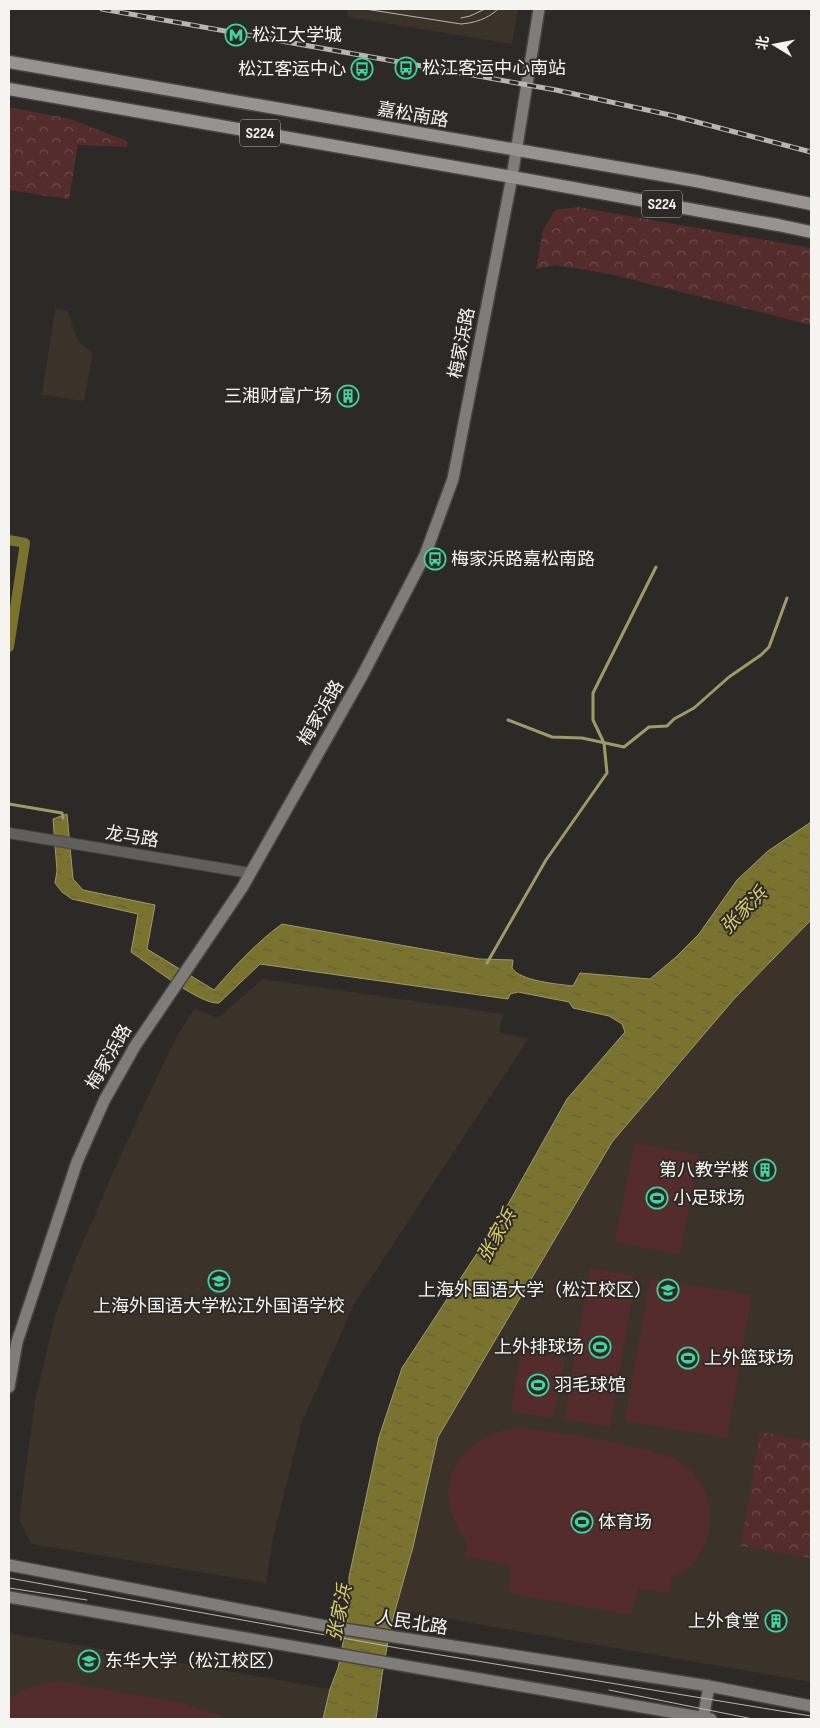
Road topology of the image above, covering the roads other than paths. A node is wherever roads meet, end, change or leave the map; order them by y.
1 (539, 9) edge
2 (9, 62) edge
3 (9, 89) edge
4 (516, 151) junction
5 (512, 176) junction
6 (811, 204) edge
7 (811, 232) edge
8 (9, 833) edge
9 (250, 873) junction
10 (9, 1387) edge
11 (9, 1566) edge
12 (9, 1597) edge
13 (709, 1686) junction
14 (811, 1706) edge
15 (706, 1719) edge

1 - 4 main road, 梅家浜路
2 - 4 main road, 嘉松南路 / S224
3 - 5 main road, S224
4 - 5 main road, 梅家浜路
4 - 6 main road, 嘉松南路 / S224
5 - 7 main road, S224
5 - 9 main road, 梅家浜路
8 - 9 street, 龙马路
9 - 10 main road, 梅家浜路
11 - 13 main road, 人民北路
12 - 15 main road
13 - 14 main road, 人民北路
13 - 15 main road

